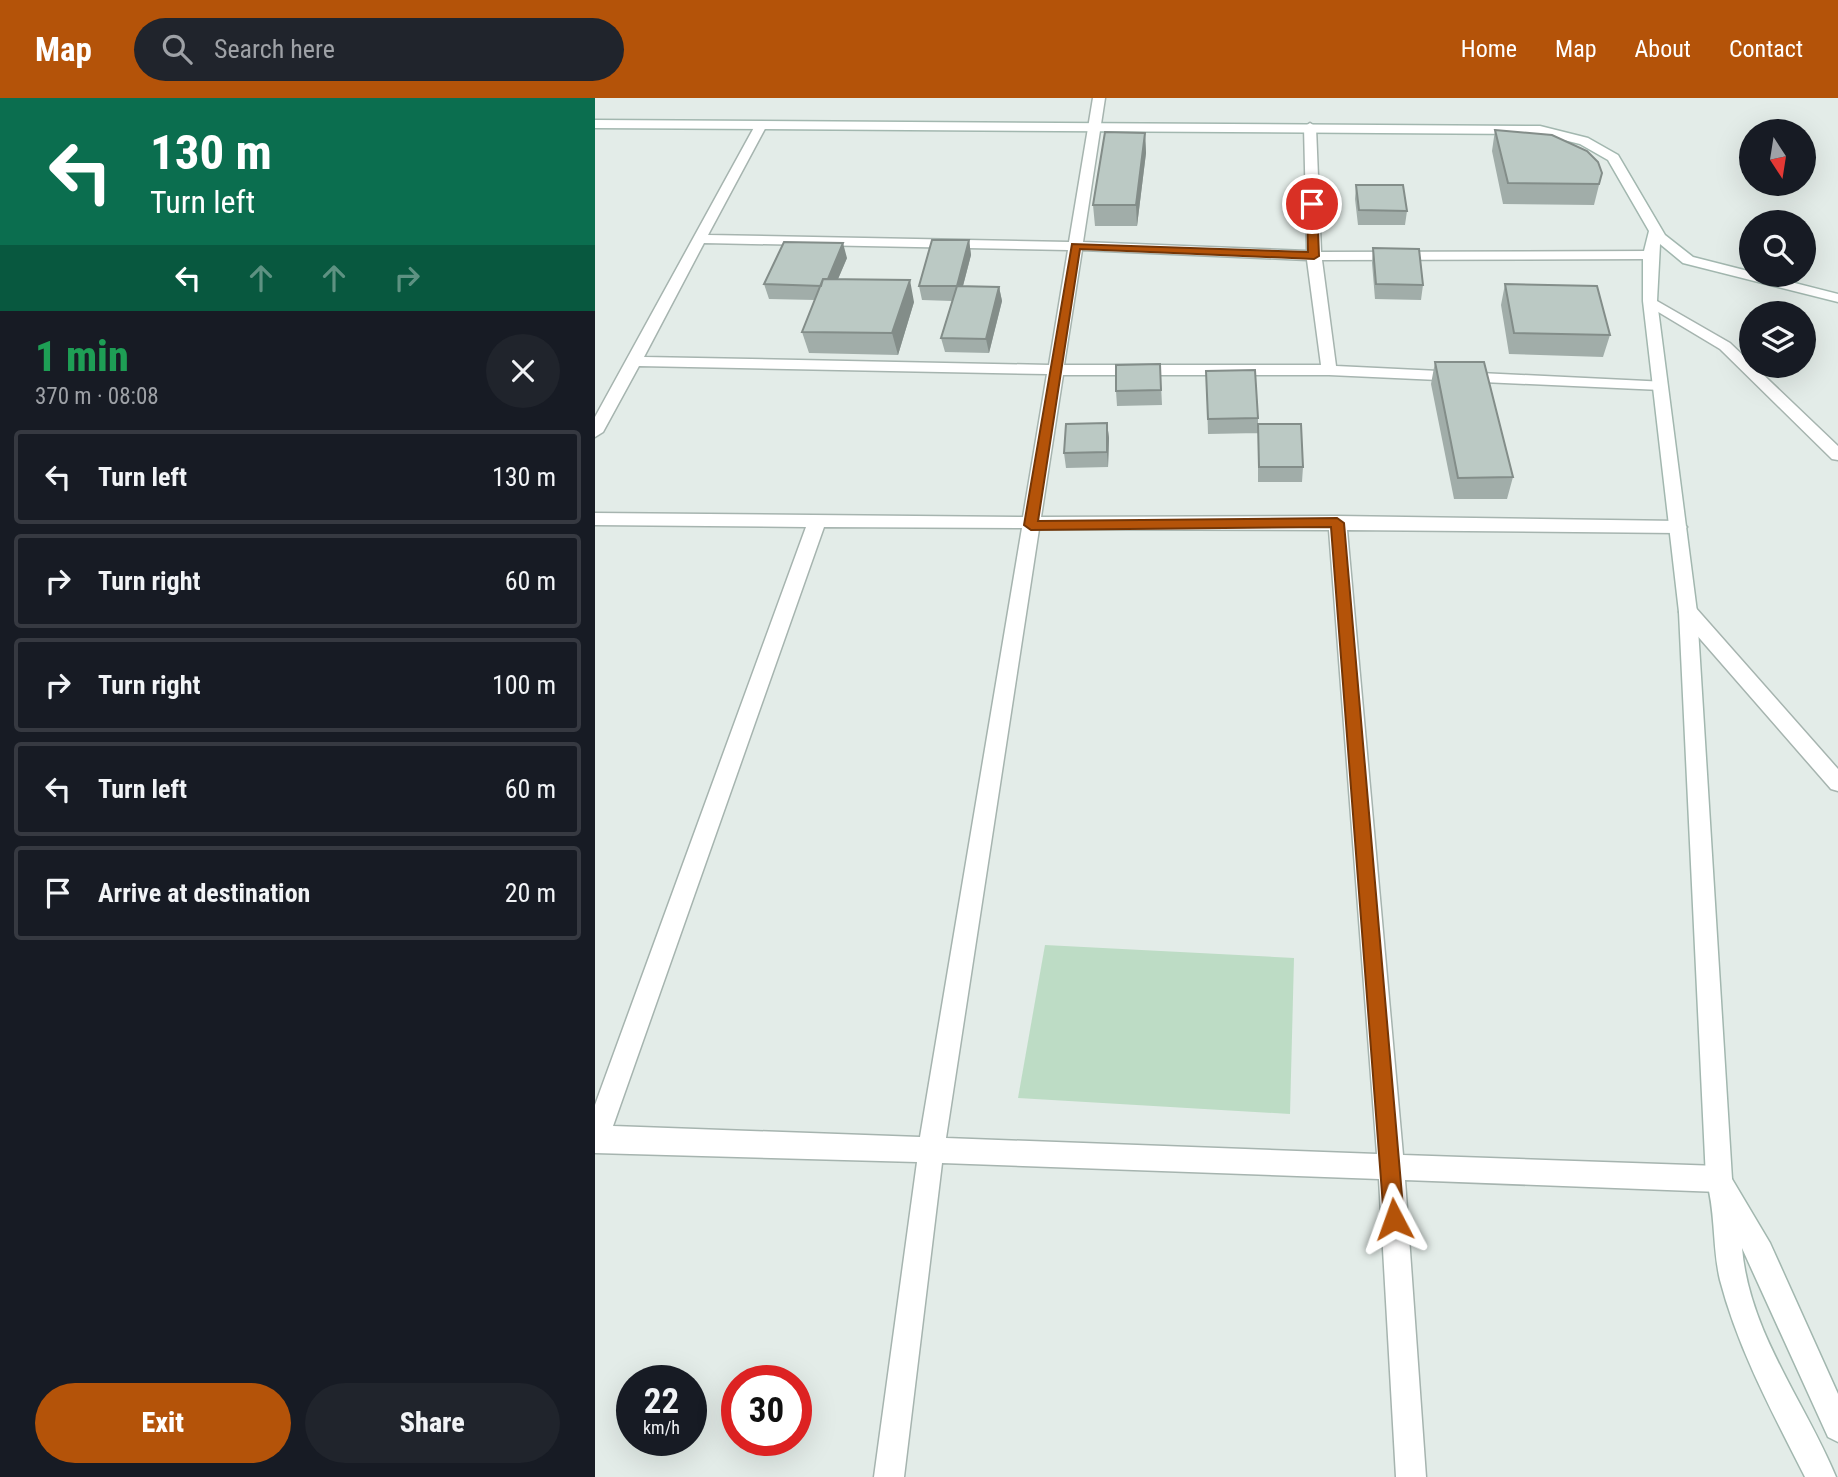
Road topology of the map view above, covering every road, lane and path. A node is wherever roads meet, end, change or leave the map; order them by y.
1 (1100, 98) edge
2 (595, 124) edge
3 (761, 124) junction
4 (1095, 126) junction
5 (1310, 127) junction
6 (1656, 230) junction
7 (699, 239) junction
8 (1076, 246) junction
9 (1650, 255) junction
10 (1314, 256) junction
11 (1838, 298) edge
12 (1650, 301) junction
13 (633, 361) junction
14 (1056, 370) junction
15 (1329, 370) junction
16 (1661, 385) junction
17 (595, 432) edge
18 (1838, 455) edge
19 (595, 519) edge
20 (817, 522) junction
21 (1337, 523) junction
22 (1031, 525) junction
23 (1678, 527) junction
24 (1688, 612) junction
25 (1829, 758) edge
26 (1838, 783) edge
27 (595, 1138) edge
28 (931, 1151) junction
29 (1391, 1167) junction
30 (1719, 1180) junction
31 (1838, 1427) edge
32 (889, 1477) edge
33 (1411, 1477) edge
34 (1821, 1477) edge

1 - 4 street
2 - 3 street
3 - 4 street
3 - 7 street
4 - 5 street
4 - 8 street
5 - 6 street
5 - 10 street
6 - 9 street
6 - 11 street
7 - 8 street
7 - 13 street
8 - 10 street
8 - 14 street
9 - 10 street
9 - 12 street
10 - 15 street
12 - 16 street
12 - 18 street
13 - 14 street
13 - 17 street
14 - 15 street
14 - 22 street
15 - 16 street
16 - 23 street
19 - 20 street
20 - 22 street
20 - 27 street
21 - 22 street
21 - 23 street
21 - 29 street
22 - 28 street
23 - 24 street
24 - 25 street
24 - 30 street
25 - 26 street
27 - 28 street
28 - 29 street
28 - 32 street
29 - 30 street
29 - 33 street
30 - 31 street
30 - 34 street

